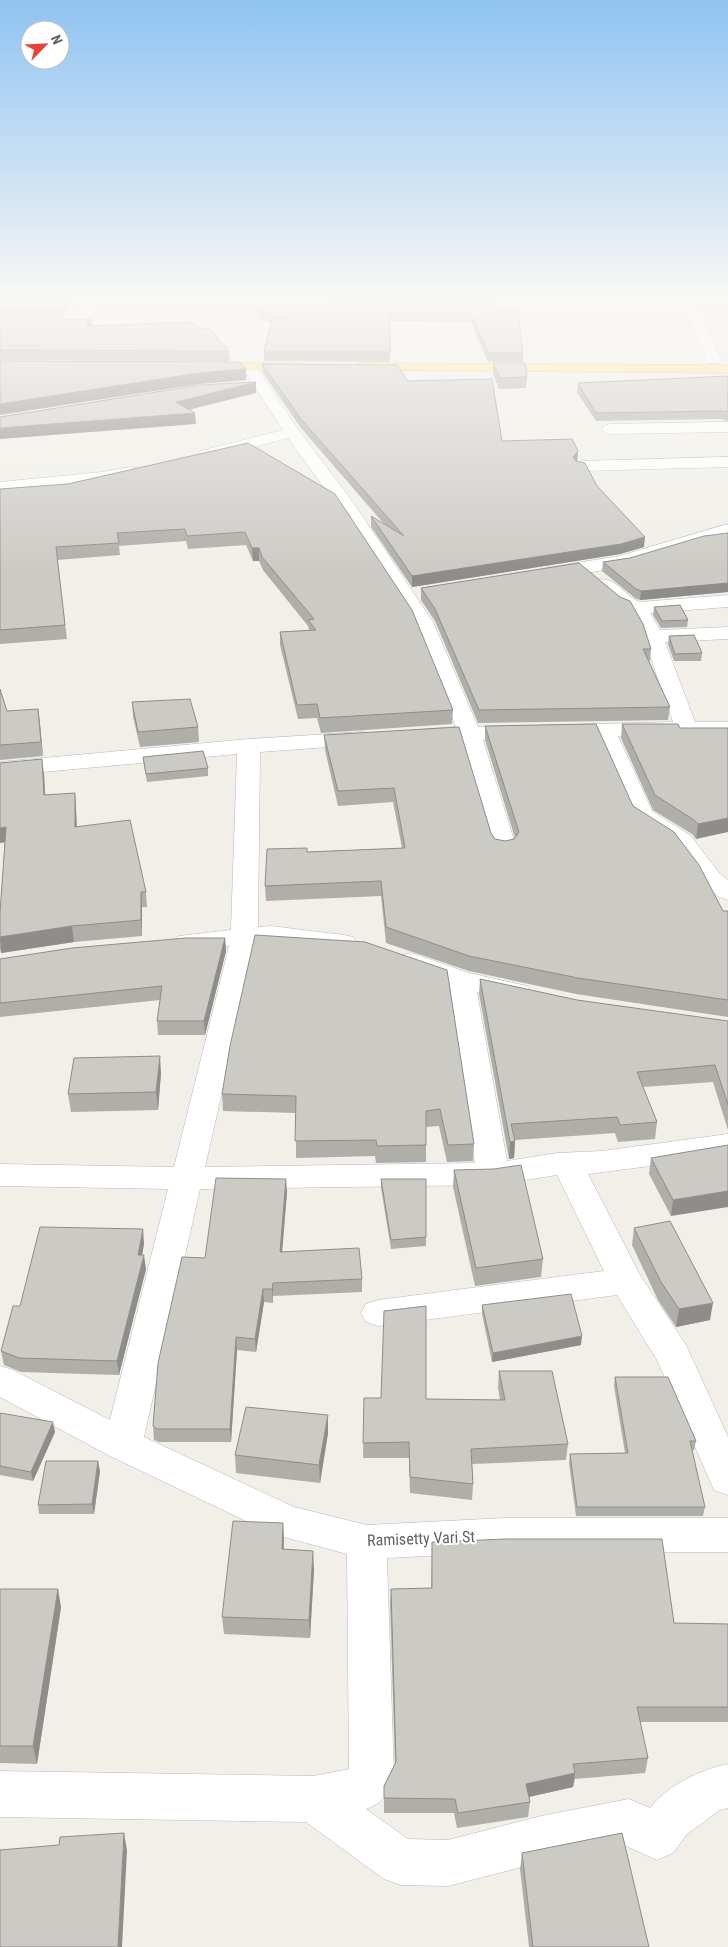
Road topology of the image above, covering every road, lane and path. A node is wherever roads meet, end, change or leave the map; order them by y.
1 (256, 391) edge
2 (728, 427) edge
3 (610, 429) dead end
4 (292, 432) junction
5 (188, 458) edge
6 (728, 462) edge
7 (582, 466) edge
8 (141, 470) edge
9 (0, 487) edge
10 (728, 529) edge
11 (582, 567) junction
12 (532, 576) edge
13 (426, 592) edge
14 (406, 595) junction
15 (728, 601) edge
16 (638, 608) junction
17 (728, 633) edge
18 (653, 636) junction
19 (604, 728) junction
20 (686, 729) junction
21 (728, 729) edge
22 (470, 732) junction
23 (249, 746) junction
24 (0, 769) edge
25 (504, 847) edge
26 (728, 892) edge
27 (244, 938) junction
28 (160, 945) edge
29 (462, 980) junction
30 (537, 996) edge
31 (728, 1145) edge
32 (568, 1165) junction
33 (492, 1174) junction
34 (0, 1175) edge
35 (186, 1178) junction
36 (626, 1281) junction
37 (378, 1313) dead end
38 (0, 1380) edge
39 (123, 1445) junction
40 (728, 1479) edge
41 (728, 1535) edge
42 (367, 1542) junction
43 (728, 1786) edge
44 (0, 1794) edge
45 (313, 1799) junction

1 - 4 street
2 - 3 street
4 - 5 street
4 - 14 street
6 - 7 street
8 - 9 street
10 - 11 street
11 - 12 street
11 - 16 street
13 - 14 street
14 - 22 street
15 - 16 street
16 - 18 street
17 - 18 street
18 - 20 street
19 - 20 street
19 - 22 street
19 - 26 street
20 - 21 street
22 - 23 street
22 - 25 street
23 - 24 street
23 - 27 street
27 - 28 street
27 - 29 street
27 - 35 street
29 - 30 street
29 - 33 street
31 - 32 street
32 - 33 street
32 - 36 street
33 - 35 street
34 - 35 street
35 - 39 street
36 - 37 street
36 - 40 street
38 - 39 street, Ramisetty Vari St
39 - 42 street, Ramisetty Vari St
41 - 42 street, Ramisetty Vari St
42 - 45 street
43 - 45 street
44 - 45 street

